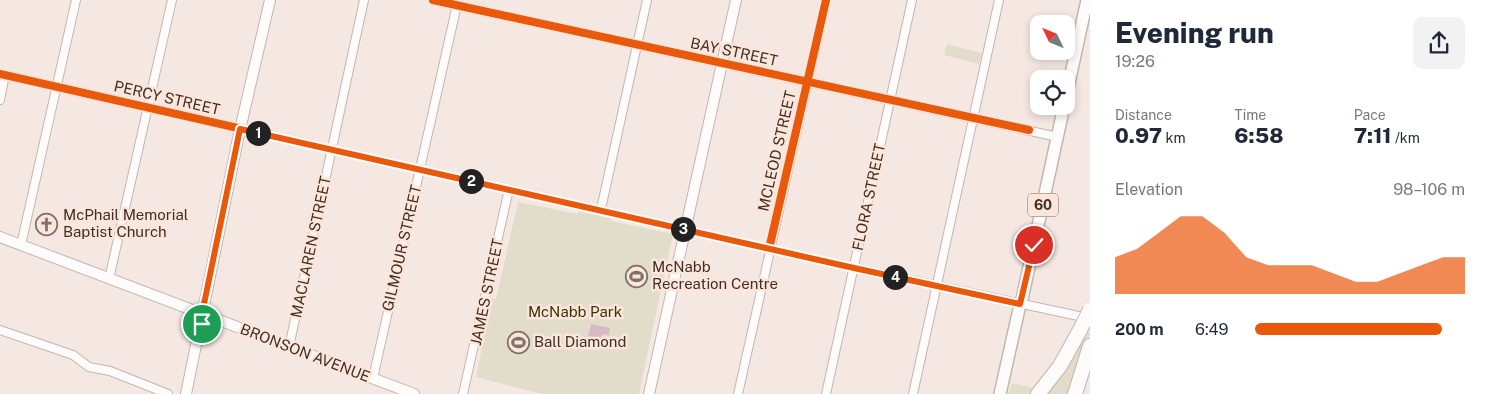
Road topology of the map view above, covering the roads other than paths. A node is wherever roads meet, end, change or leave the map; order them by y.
1 (76, 0) edge
2 (172, 0) edge
3 (270, 0) edge
4 (364, 0) edge
5 (434, 0) edge
6 (647, 0) edge
7 (736, 0) edge
8 (826, 0) edge
9 (912, 0) edge
10 (999, 0) edge
11 (1087, 0) edge
12 (458, 3) edge
13 (637, 45) junction
14 (722, 62) junction
15 (1072, 70) edge
16 (2, 75) edge
17 (808, 82) junction
18 (56, 87) junction
19 (0, 100) edge
20 (890, 100) junction
21 (148, 108) junction
22 (1062, 115) edge
23 (973, 118) junction
24 (240, 129) junction
25 (1058, 137) junction
26 (331, 150) junction
27 (420, 170) junction
28 (509, 189) junction
29 (601, 209) junction
30 (686, 230) junction
31 (0, 237) edge
32 (21, 245) junction
33 (769, 249) junction
34 (854, 268) junction
35 (109, 278) junction
36 (937, 286) junction
37 (1020, 306) junction
38 (1090, 310) edge
39 (202, 314) junction
40 (1090, 318) edge
41 (0, 330) edge
42 (1090, 346) edge
43 (289, 347) junction
44 (373, 378) junction
45 (168, 394) edge
46 (186, 394) edge
47 (414, 394) edge
48 (463, 394) edge
49 (649, 394) edge
50 (738, 394) edge
51 (826, 394) edge
52 (913, 394) edge
53 (1000, 394) edge
54 (1038, 394) edge
55 (1076, 394) edge

1 - 18 street
2 - 21 street
3 - 24 main road
4 - 26 street, MACLAREN STREET
5 - 12 street, BAY STREET
6 - 13 street
7 - 14 main road
8 - 17 street, MCLEOD STREET
9 - 20 street, FLORA STREET
10 - 23 street
11 - 15 main road
12 - 13 street, BAY STREET
12 - 27 street, GILMOUR STREET
13 - 14 street, BAY STREET
13 - 29 street
14 - 17 street, BAY STREET
14 - 30 main road
16 - 18 street, PERCY STREET
16 - 19 street
17 - 20 street, BAY STREET
17 - 33 street, MCLEOD STREET
18 - 21 street, PERCY STREET
18 - 32 street
20 - 23 street, BAY STREET
20 - 34 street, FLORA STREET
21 - 24 street, PERCY STREET
21 - 35 street
22 - 25 main road, 60
23 - 25 street, BAY STREET
23 - 36 street
24 - 26 street, PERCY STREET
24 - 39 main road
25 - 37 main road, 60
26 - 27 street, PERCY STREET
26 - 43 street, MACLAREN STREET
27 - 28 street, PERCY STREET
27 - 44 street, GILMOUR STREET
28 - 29 street, PERCY STREET
28 - 48 street, JAMES STREET
29 - 30 street, PERCY STREET
30 - 33 street, PERCY STREET
30 - 49 main road
31 - 32 main road, BRONSON AVENUE
32 - 35 main road, BRONSON AVENUE
33 - 34 street, PERCY STREET
33 - 50 street, MCLEOD STREET
34 - 36 street, PERCY STREET
34 - 51 street, FLORA STREET
35 - 39 main road, BRONSON AVENUE
36 - 37 street, PERCY STREET
36 - 52 street
37 - 40 street, PERCY STREET
37 - 53 main road, 60
38 - 54 highway, bridge
39 - 43 main road, BRONSON AVENUE
39 - 46 main road
41 - 45 street
42 - 55 highway
43 - 44 main road, BRONSON AVENUE
44 - 47 main road, BRONSON AVENUE

